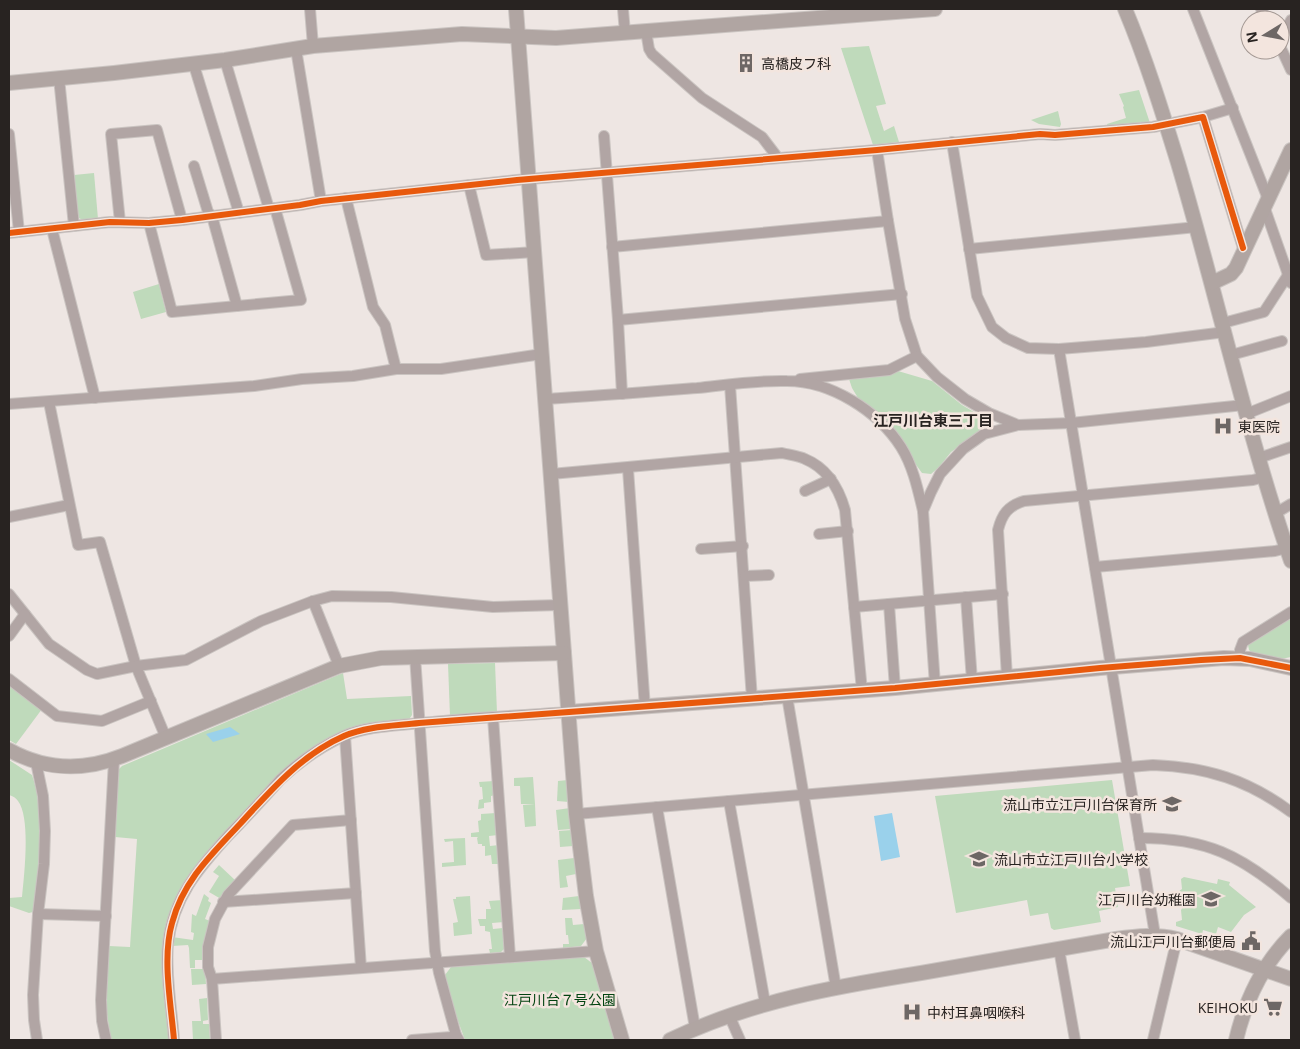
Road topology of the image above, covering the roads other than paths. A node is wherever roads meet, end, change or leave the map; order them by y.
1 (310, 9) edge
2 (516, 9) edge
3 (623, 9) edge
4 (929, 9) edge
5 (935, 9) edge
6 (1125, 9) edge
7 (1193, 9) edge
8 (646, 31) junction
9 (625, 32) junction
10 (518, 36) junction
11 (313, 46) junction
12 (296, 48) junction
13 (225, 60) junction
14 (193, 62) junction
15 (59, 78) junction
16 (9, 83) edge
17 (1233, 108) junction
18 (1203, 117) junction
19 (1166, 124) junction
20 (9, 134) edge
21 (604, 136) dead end
22 (952, 142) junction
23 (877, 150) junction
24 (1291, 150) edge
25 (778, 158) junction
26 (194, 166) dead end
27 (606, 173) junction
28 (528, 179) junction
29 (469, 185) junction
30 (346, 198) junction
31 (321, 201) junction
32 (1266, 203) junction
33 (272, 209) junction
34 (239, 213) junction
35 (212, 216) junction
36 (182, 220) junction
37 (888, 221) junction
38 (120, 222) junction
39 (149, 223) junction
40 (74, 226) junction
41 (1197, 227) junction
42 (52, 229) junction
43 (14, 232) edge
44 (612, 247) junction
45 (1244, 248) junction
46 (969, 249) junction
47 (535, 252) junction
48 (1290, 279) edge
49 (1212, 283) junction
50 (902, 294) junction
51 (237, 306) junction
52 (618, 320) junction
53 (1224, 328) junction
54 (1282, 341) dead end
55 (1059, 349) junction
56 (542, 354) junction
57 (1231, 355) junction
58 (917, 356) junction
59 (396, 369) junction
60 (789, 380) junction
61 (730, 385) junction
62 (622, 394) junction
63 (1291, 396) edge
64 (95, 398) junction
65 (545, 399) junction
66 (49, 402) junction
67 (9, 404) edge
68 (1245, 409) junction
69 (1071, 422) junction
70 (1018, 425) junction
71 (1291, 446) edge
72 (1259, 458) junction
73 (737, 459) junction
74 (628, 469) junction
75 (551, 474) junction
76 (1264, 477) junction
77 (831, 479) junction
78 (804, 491) dead end
79 (1083, 495) junction
80 (1291, 504) edge
81 (69, 505) junction
82 (924, 511) junction
83 (1276, 513) junction
84 (9, 515) edge
85 (848, 531) junction
86 (819, 534) dead end
87 (742, 546) junction
88 (700, 549) dead end
89 (1289, 554) edge
90 (1095, 567) junction
91 (769, 575) dead end
92 (744, 576) junction
93 (9, 594) edge
94 (1003, 594) junction
95 (966, 597) junction
96 (929, 600) junction
97 (313, 601) junction
98 (889, 604) junction
99 (560, 605) junction
100 (854, 607) junction
101 (1291, 612) edge
102 (25, 614) junction
103 (9, 636) edge
104 (564, 653) junction
105 (415, 656) junction
106 (1240, 658) junction
107 (136, 666) junction
108 (338, 666) junction
109 (1111, 667) junction
110 (1291, 668) edge
111 (1007, 678) junction
112 (9, 679) edge
113 (972, 681) junction
114 (935, 685) junction
115 (895, 688) junction
116 (862, 691) junction
117 (787, 696) junction
118 (752, 699) junction
119 (150, 701) junction
120 (645, 708) junction
121 (569, 712) junction
122 (493, 717) junction
123 (419, 723) junction
124 (345, 736) junction
125 (166, 738) junction
126 (9, 750) edge
127 (114, 760) junction
128 (36, 762) junction
129 (1127, 767) junction
130 (803, 794) junction
131 (729, 801) junction
132 (657, 807) junction
133 (1291, 812) edge
134 (576, 814) junction
135 (351, 820) junction
136 (1139, 838) junction
137 (356, 893) junction
138 (1291, 898) edge
139 (223, 902) junction
140 (38, 914) junction
141 (106, 916) junction
142 (1155, 935) junction
143 (1291, 936) edge
144 (1177, 939) junction
145 (1059, 949) junction
146 (596, 951) junction
147 (510, 956) junction
148 (437, 962) junction
149 (361, 968) junction
150 (1264, 969) junction
151 (212, 979) junction
152 (1291, 979) edge
153 (836, 988) junction
154 (765, 1003) junction
155 (729, 1015) junction
156 (695, 1028) junction
157 (458, 1037) edge
158 (37, 1040) edge
159 (106, 1040) edge
160 (174, 1040) edge
161 (216, 1040) edge
162 (412, 1040) edge
163 (622, 1040) edge
164 (670, 1040) edge
165 (740, 1040) edge
166 (1075, 1040) edge
167 (1153, 1040) edge
168 (1236, 1040) edge

1 - 11 street
2 - 10 street
3 - 9 street
4 - 5 street
4 - 8 street
6 - 19 street
7 - 17 street
8 - 9 street
8 - 25 street
9 - 10 street
10 - 11 street
10 - 28 street
11 - 12 street
12 - 13 street
12 - 31 street
13 - 14 street
13 - 33 street
14 - 15 street
14 - 34 street
15 - 16 street
15 - 40 street
17 - 18 street
17 - 32 street
18 - 19 street
18 - 45 street
19 - 22 street
19 - 41 street
20 - 43 street
21 - 27 street
22 - 23 street
22 - 46 street
23 - 25 street
23 - 37 street
24 - 32 street
25 - 27 street
26 - 35 street
27 - 28 street
27 - 44 street
28 - 29 street
28 - 47 street
29 - 30 street
29 - 47 street
30 - 31 street
30 - 59 street
31 - 33 street
32 - 45 street
32 - 48 street
33 - 34 street
33 - 51 street
34 - 35 street
35 - 36 street
35 - 51 street
36 - 38 street
36 - 39 street
37 - 44 street
37 - 50 street
38 - 39 street
38 - 40 street
39 - 51 street
40 - 42 street
41 - 46 street
41 - 49 street
42 - 43 street
42 - 64 street
44 - 52 street
45 - 49 street
46 - 55 street
47 - 56 street
48 - 53 street
49 - 53 street
50 - 52 street
50 - 58 street
52 - 62 street
53 - 55 street
53 - 57 street
54 - 57 street
55 - 69 street
56 - 59 street
56 - 65 street
57 - 68 street
58 - 60 street
58 - 70 street
59 - 64 street
60 - 61 street
60 - 82 street
61 - 62 street
61 - 73 street
62 - 65 street
63 - 68 street
64 - 66 street
65 - 75 street
66 - 67 street
66 - 81 street
68 - 69 street
68 - 72 street
69 - 70 street
69 - 79 street
70 - 82 street
71 - 72 street
72 - 76 street
73 - 74 street
73 - 77 street
73 - 87 street
74 - 75 street
74 - 120 street
75 - 99 street
76 - 79 street
76 - 83 street
77 - 78 street
77 - 85 street
79 - 90 street
79 - 94 street
80 - 83 street
81 - 84 street
81 - 107 street
82 - 96 street
83 - 89 street
85 - 86 street
85 - 100 street
87 - 88 street
87 - 92 street
89 - 90 street
90 - 109 street
91 - 92 street
92 - 118 street
93 - 102 street
94 - 95 street
94 - 111 street
95 - 96 street
95 - 113 street
96 - 98 street
96 - 114 street
97 - 99 street
97 - 107 street
97 - 108 street
98 - 100 street
98 - 115 street
99 - 104 street
100 - 116 street
101 - 106 street
102 - 103 street
102 - 107 street
104 - 105 street
104 - 121 street
105 - 108 street
105 - 123 street
106 - 109 street
106 - 110 street
107 - 119 street
108 - 125 street
109 - 111 street
109 - 129 street
111 - 113 street
112 - 119 street
113 - 114 street
114 - 115 street
115 - 116 street
116 - 117 street
117 - 118 street
117 - 130 street
118 - 120 street
119 - 125 street
120 - 121 street
121 - 122 street
121 - 134 street
122 - 123 street
122 - 147 street
123 - 124 street
123 - 148 street
124 - 135 street
124 - 160 street
125 - 127 street
126 - 128 street
127 - 128 street
127 - 141 street
128 - 140 street
129 - 130 street
129 - 133 street
129 - 136 street
130 - 131 street
130 - 153 street
131 - 132 street
131 - 154 street
132 - 134 street
132 - 156 street
134 - 146 street
135 - 137 street
135 - 139 street
136 - 138 street
136 - 142 street
137 - 139 street
137 - 149 street
139 - 151 street
140 - 141 street
140 - 158 street
141 - 159 street
142 - 144 street
142 - 145 street
143 - 150 street
144 - 150 street
144 - 167 street
145 - 153 street
145 - 166 street
146 - 147 street
146 - 163 street
147 - 148 street
148 - 149 street
148 - 157 street
149 - 151 street
150 - 152 street
150 - 168 street
151 - 161 street
153 - 154 street
154 - 155 street
155 - 156 street
155 - 165 street
156 - 164 street
157 - 162 street

